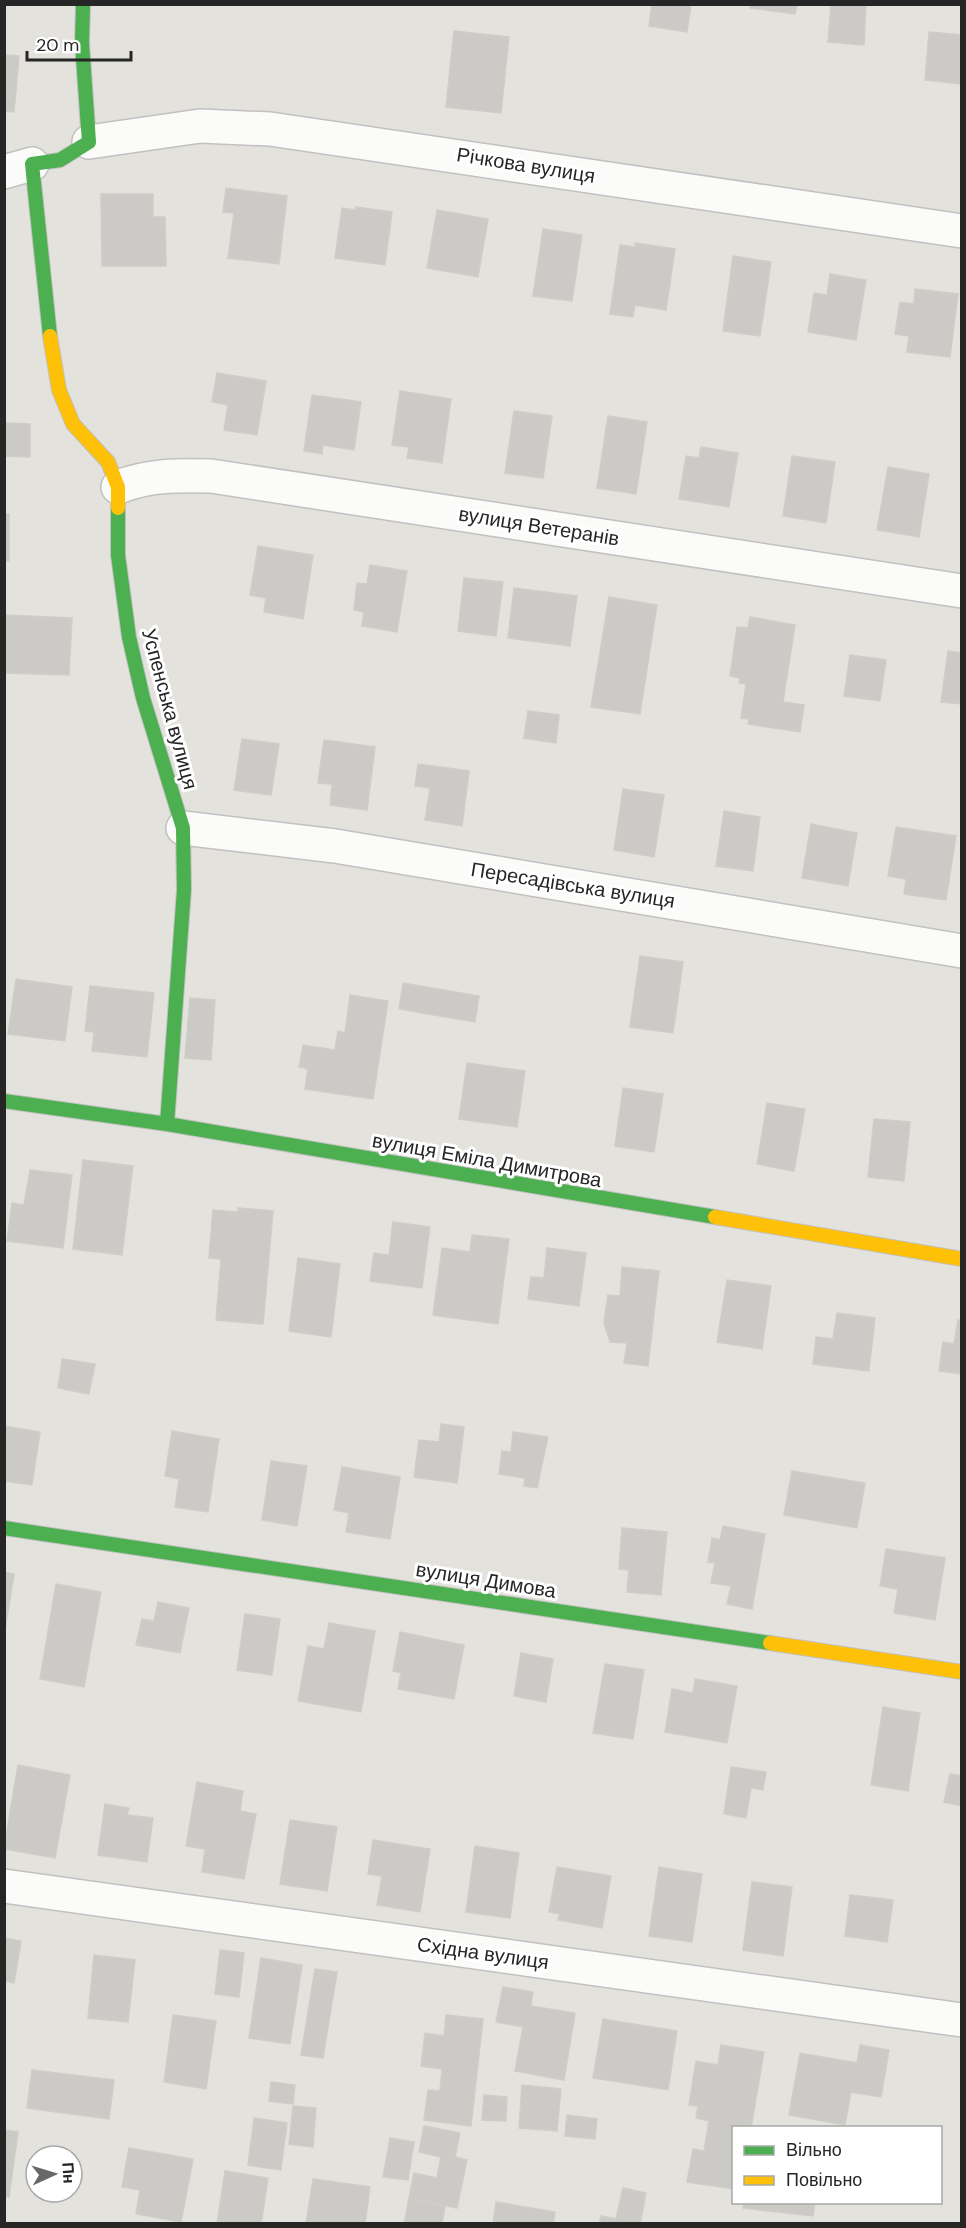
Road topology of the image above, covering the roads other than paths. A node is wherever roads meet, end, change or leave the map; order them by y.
1 (83, 4) edge
2 (89, 142) junction
3 (18, 168) edge
4 (962, 231) edge
5 (118, 488) junction
6 (962, 591) edge
7 (183, 828) junction
8 (962, 951) edge
9 (4, 1101) edge
10 (167, 1124) junction
11 (962, 1259) edge
12 (4, 1528) edge
13 (962, 1671) edge
14 (4, 1886) edge
15 (962, 2020) edge

1 - 2 street
2 - 3 street, Успенська вулиця
2 - 4 street, Річкова вулиця
3 - 5 street, Успенська вулиця
5 - 6 street, вулиця Ветеранів
5 - 7 street, Успенська вулиця
7 - 8 street, Пересадівська вулиця
7 - 10 street, Успенська вулиця
9 - 10 street, вулиця Еміла Димитрова
10 - 11 street, вулиця Еміла Димитрова
12 - 13 street, вулиця Димова
14 - 15 street, Східна вулиця

